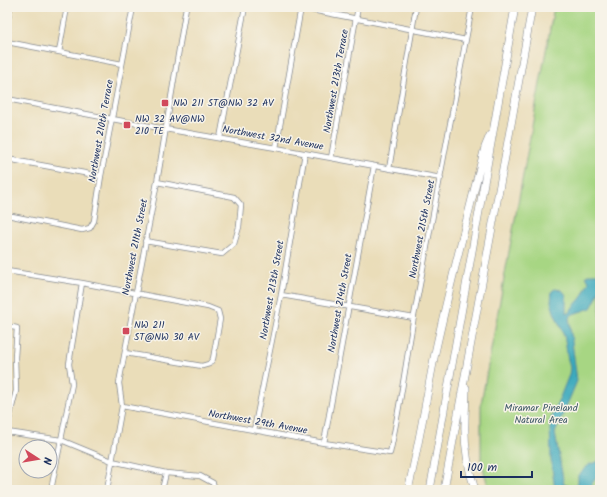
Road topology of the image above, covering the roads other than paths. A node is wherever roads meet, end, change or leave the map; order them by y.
1 (67, 7) edge
2 (133, 7) edge
3 (186, 7) edge
4 (245, 7) edge
5 (300, 7) edge
6 (358, 7) edge
7 (416, 7) edge
8 (472, 7) edge
9 (515, 7) edge
10 (532, 7) edge
11 (9, 9) edge
12 (356, 18) junction
13 (7, 24) edge
14 (412, 29) junction
15 (466, 40) junction
16 (7, 42) edge
17 (59, 52) junction
18 (122, 64) junction
19 (7, 99) edge
20 (112, 119) junction
21 (495, 124) junction
22 (165, 129) junction
23 (220, 138) junction
24 (276, 148) junction
25 (305, 153) junction
26 (331, 158) junction
27 (7, 159) edge
28 (374, 166) junction
29 (389, 169) junction
30 (101, 176) junction
31 (441, 178) junction
32 (156, 182) junction
33 (7, 216) edge
34 (145, 241) junction
35 (7, 271) edge
36 (82, 283) junction
37 (136, 293) junction
38 (281, 295) junction
39 (349, 307) junction
40 (414, 318) junction
41 (7, 326) edge
42 (125, 353) junction
43 (466, 370) junction
44 (122, 406) junction
45 (7, 426) edge
46 (254, 430) junction
47 (7, 432) edge
48 (61, 440) junction
49 (324, 443) junction
50 (390, 454) joint
51 (112, 461) junction
52 (166, 473) junction
53 (51, 490) edge
54 (107, 490) edge
55 (162, 490) edge
56 (215, 490) edge
57 (408, 490) edge
58 (430, 490) edge
59 (444, 490) edge
60 (474, 490) edge

1 - 17 street
2 - 18 street, Northwest 210th Terrace
3 - 22 street, Northwest 211th Street
4 - 23 street
5 - 12 street
5 - 24 street
6 - 12 street, Northwest 213th Terrace
7 - 14 street
8 - 15 street, Northwest 215th Street
9 - 21 highway
10 - 43 highway
11 - 13 street
12 - 14 street
12 - 26 street, Northwest 213th Terrace
14 - 15 street
14 - 29 street
15 - 31 street, Northwest 215th Street
16 - 17 street
17 - 18 street
18 - 20 street, Northwest 210th Terrace
19 - 20 street, Northwest 32nd Avenue
20 - 22 street, Northwest 32nd Avenue
20 - 30 street, Northwest 210th Terrace
21 - 57 highway
21 - 58 highway
22 - 23 street, Northwest 32nd Avenue
22 - 32 street, Northwest 211th Street
23 - 24 street, Northwest 32nd Avenue
24 - 25 street, Northwest 32nd Avenue
25 - 26 street, Northwest 32nd Avenue
25 - 38 street, Northwest 213th Street
26 - 28 street, Northwest 32nd Avenue
27 - 30 street
28 - 29 street, Northwest 32nd Avenue
28 - 39 street, Northwest 214th Street
29 - 31 street, Northwest 32nd Avenue
30 - 33 street, Northwest 210th Terrace
31 - 40 street, Northwest 215th Street
32 - 34 street, Northwest 211th Street
32 - 34 street
34 - 37 street, Northwest 211th Street
35 - 36 street
36 - 37 street
36 - 48 street
37 - 42 street, Northwest 211th Street
37 - 42 street
38 - 39 street
38 - 46 street, Northwest 213th Street
39 - 40 street
39 - 49 street, Northwest 214th Street
40 - 50 street, Northwest 215th Street
41 - 45 street
42 - 44 street, Northwest 211th Street
43 - 59 highway
43 - 60 highway
44 - 46 street, Northwest 29th Avenue
44 - 51 street, Northwest 211th Street
46 - 49 street, Northwest 29th Avenue
47 - 48 street
48 - 51 street
48 - 53 street
49 - 50 street, Northwest 29th Avenue
51 - 52 street
51 - 54 street, Northwest 211th Street
52 - 55 street
52 - 56 street

